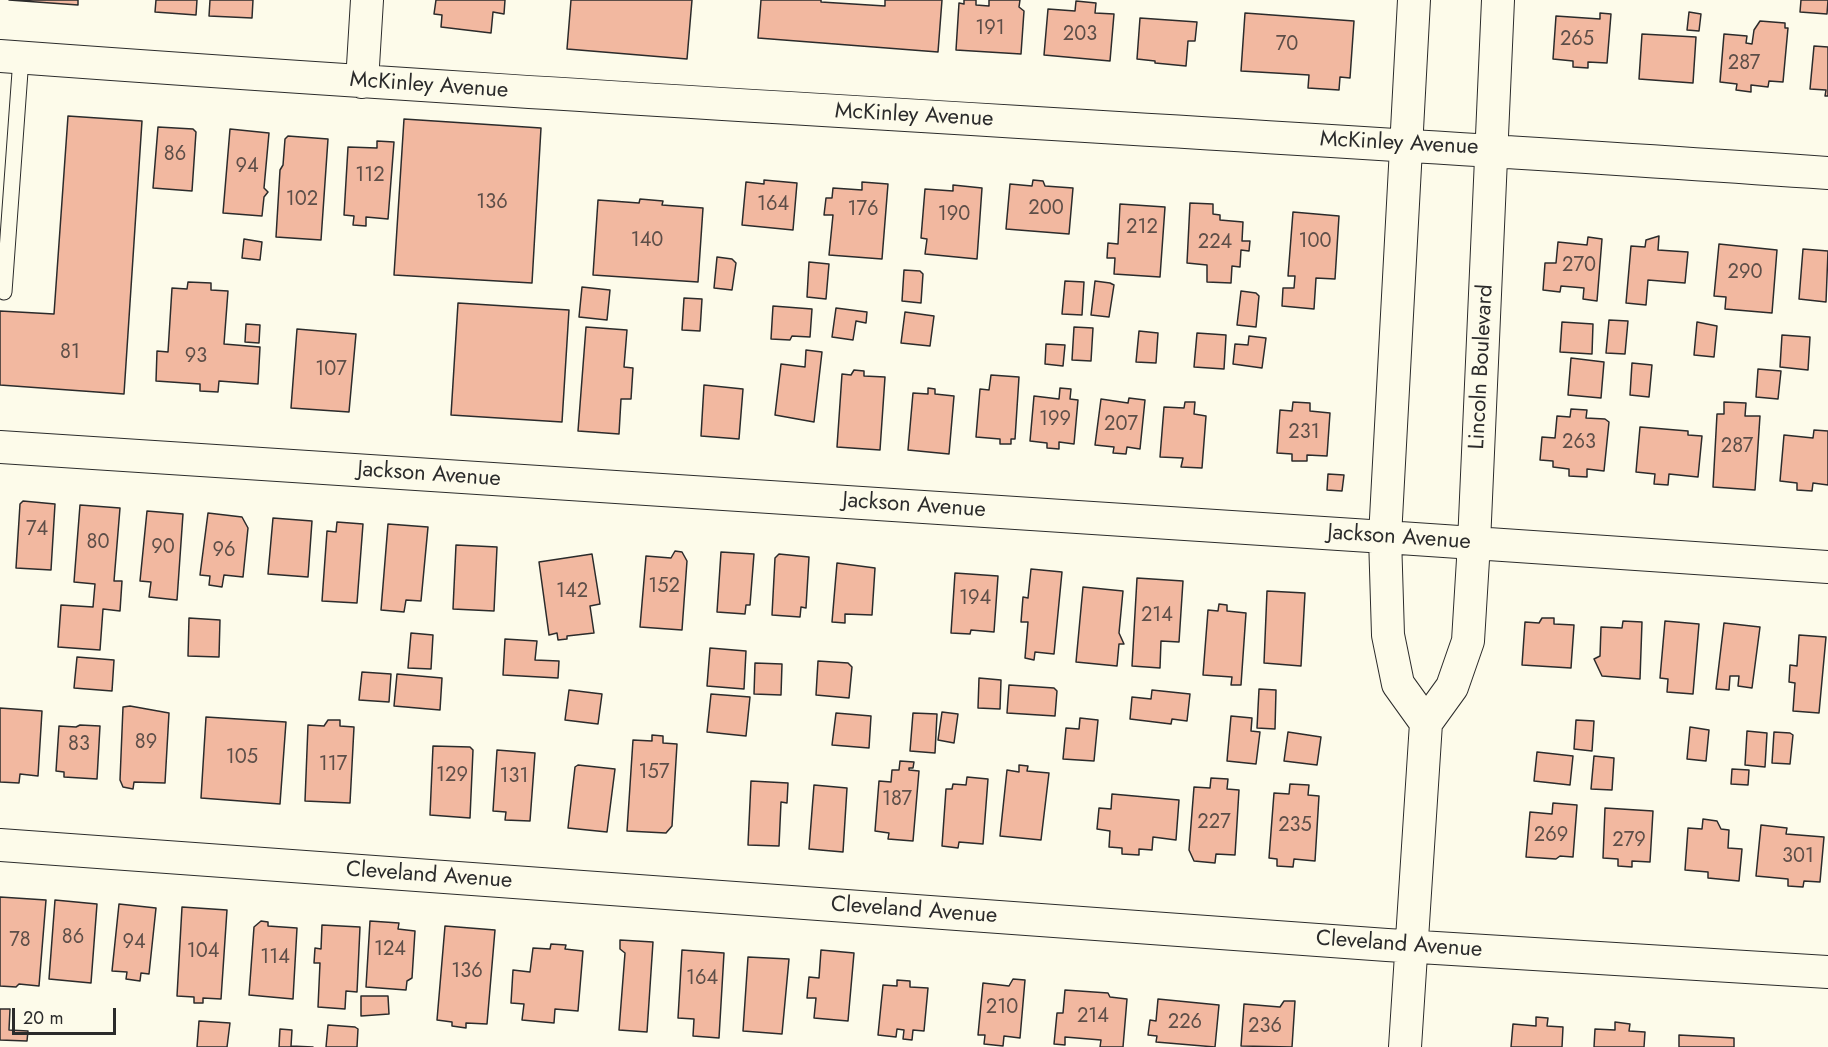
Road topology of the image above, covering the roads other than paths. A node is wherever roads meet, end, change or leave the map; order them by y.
1 (367, 0) edge
2 (1414, 0) edge
3 (1498, 0) edge
4 (10, 57) edge
5 (362, 82) junction
6 (1405, 145) junction
7 (1492, 150) junction
8 (1828, 173) edge
9 (4, 292) dead end
10 (0, 447) edge
11 (1385, 537) junction
12 (1474, 543) junction
13 (1828, 567) edge
14 (1426, 723) junction
15 (0, 845) edge
16 (1411, 946) junction
17 (1828, 972) edge
18 (1406, 1047) edge

1 - 5 street
2 - 6 street
3 - 7 street, Lincoln Boulevard
4 - 5 street, McKinley Avenue
4 - 9 lane
5 - 6 street, McKinley Avenue
6 - 7 street, McKinley Avenue
6 - 11 street
7 - 8 street, McKinley Avenue
7 - 12 street, Lincoln Boulevard
10 - 11 street, Jackson Avenue
11 - 12 street, Jackson Avenue
11 - 14 street
12 - 13 street, Jackson Avenue
12 - 14 street, Lincoln Boulevard
14 - 16 street
15 - 16 street, Cleveland Avenue
16 - 17 street, Cleveland Avenue
16 - 18 street

